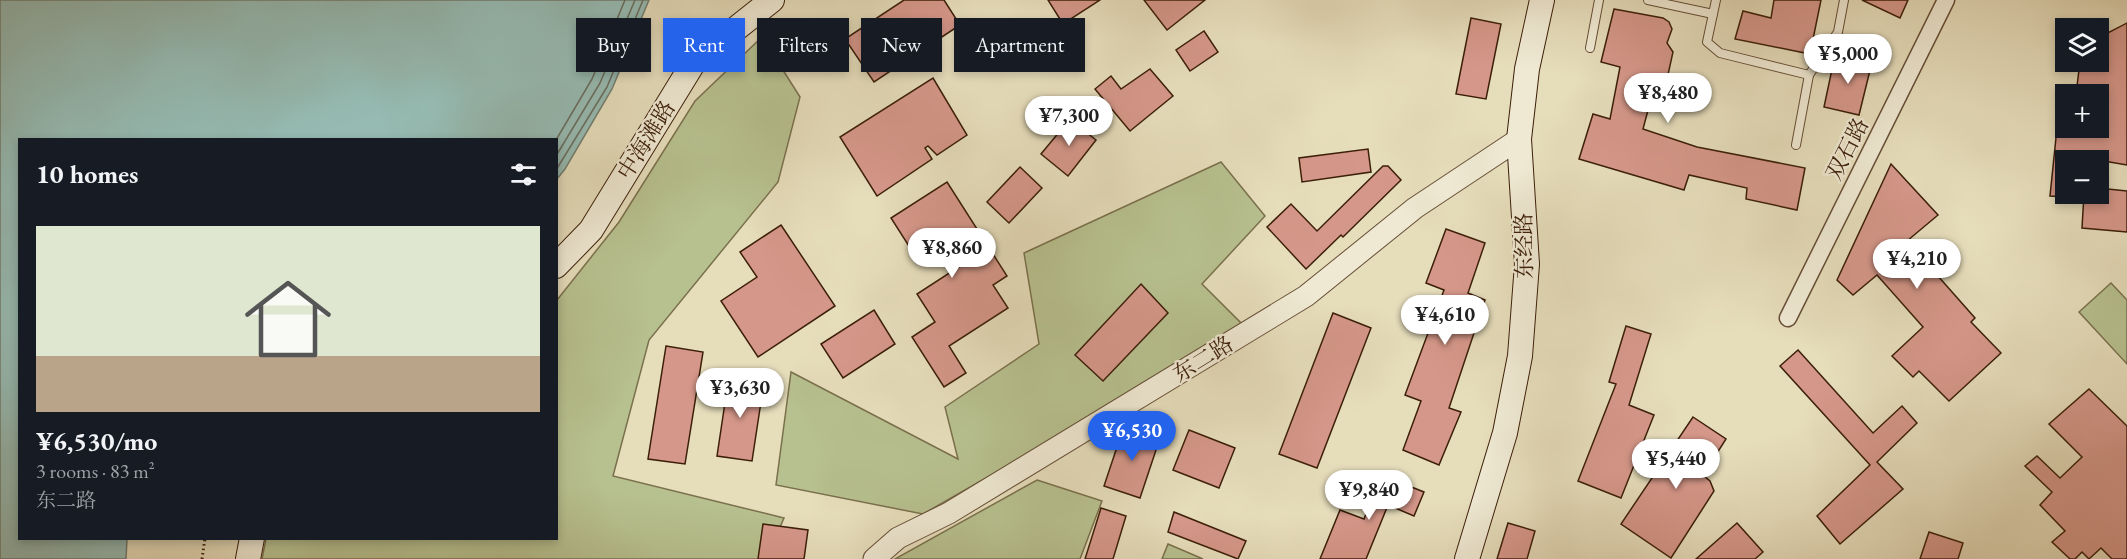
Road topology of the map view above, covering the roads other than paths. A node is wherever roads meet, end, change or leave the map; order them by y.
1 (772, 0) edge
2 (1542, 0) edge
3 (1599, 0) edge
4 (1648, 0) edge
5 (1716, 0) edge
6 (1844, 0) edge
7 (1946, 0) edge
8 (1713, 14) junction
9 (1590, 48) dead end
10 (1809, 75) junction
11 (1519, 139) junction
12 (1796, 145) dead end
13 (558, 264) edge
14 (1788, 318) dead end
15 (252, 540) edge
16 (248, 559) edge
17 (874, 559) edge
18 (1467, 559) edge

1 - 13 main road, 中海滩路
2 - 11 main road, 东经路
3 - 9 lane
4 - 8 lane
5 - 8 lane
6 - 10 lane
7 - 14 street, 双石路
8 - 10 lane
10 - 12 lane
11 - 17 street, 东二路
11 - 18 main road, 东经路
15 - 16 main road

